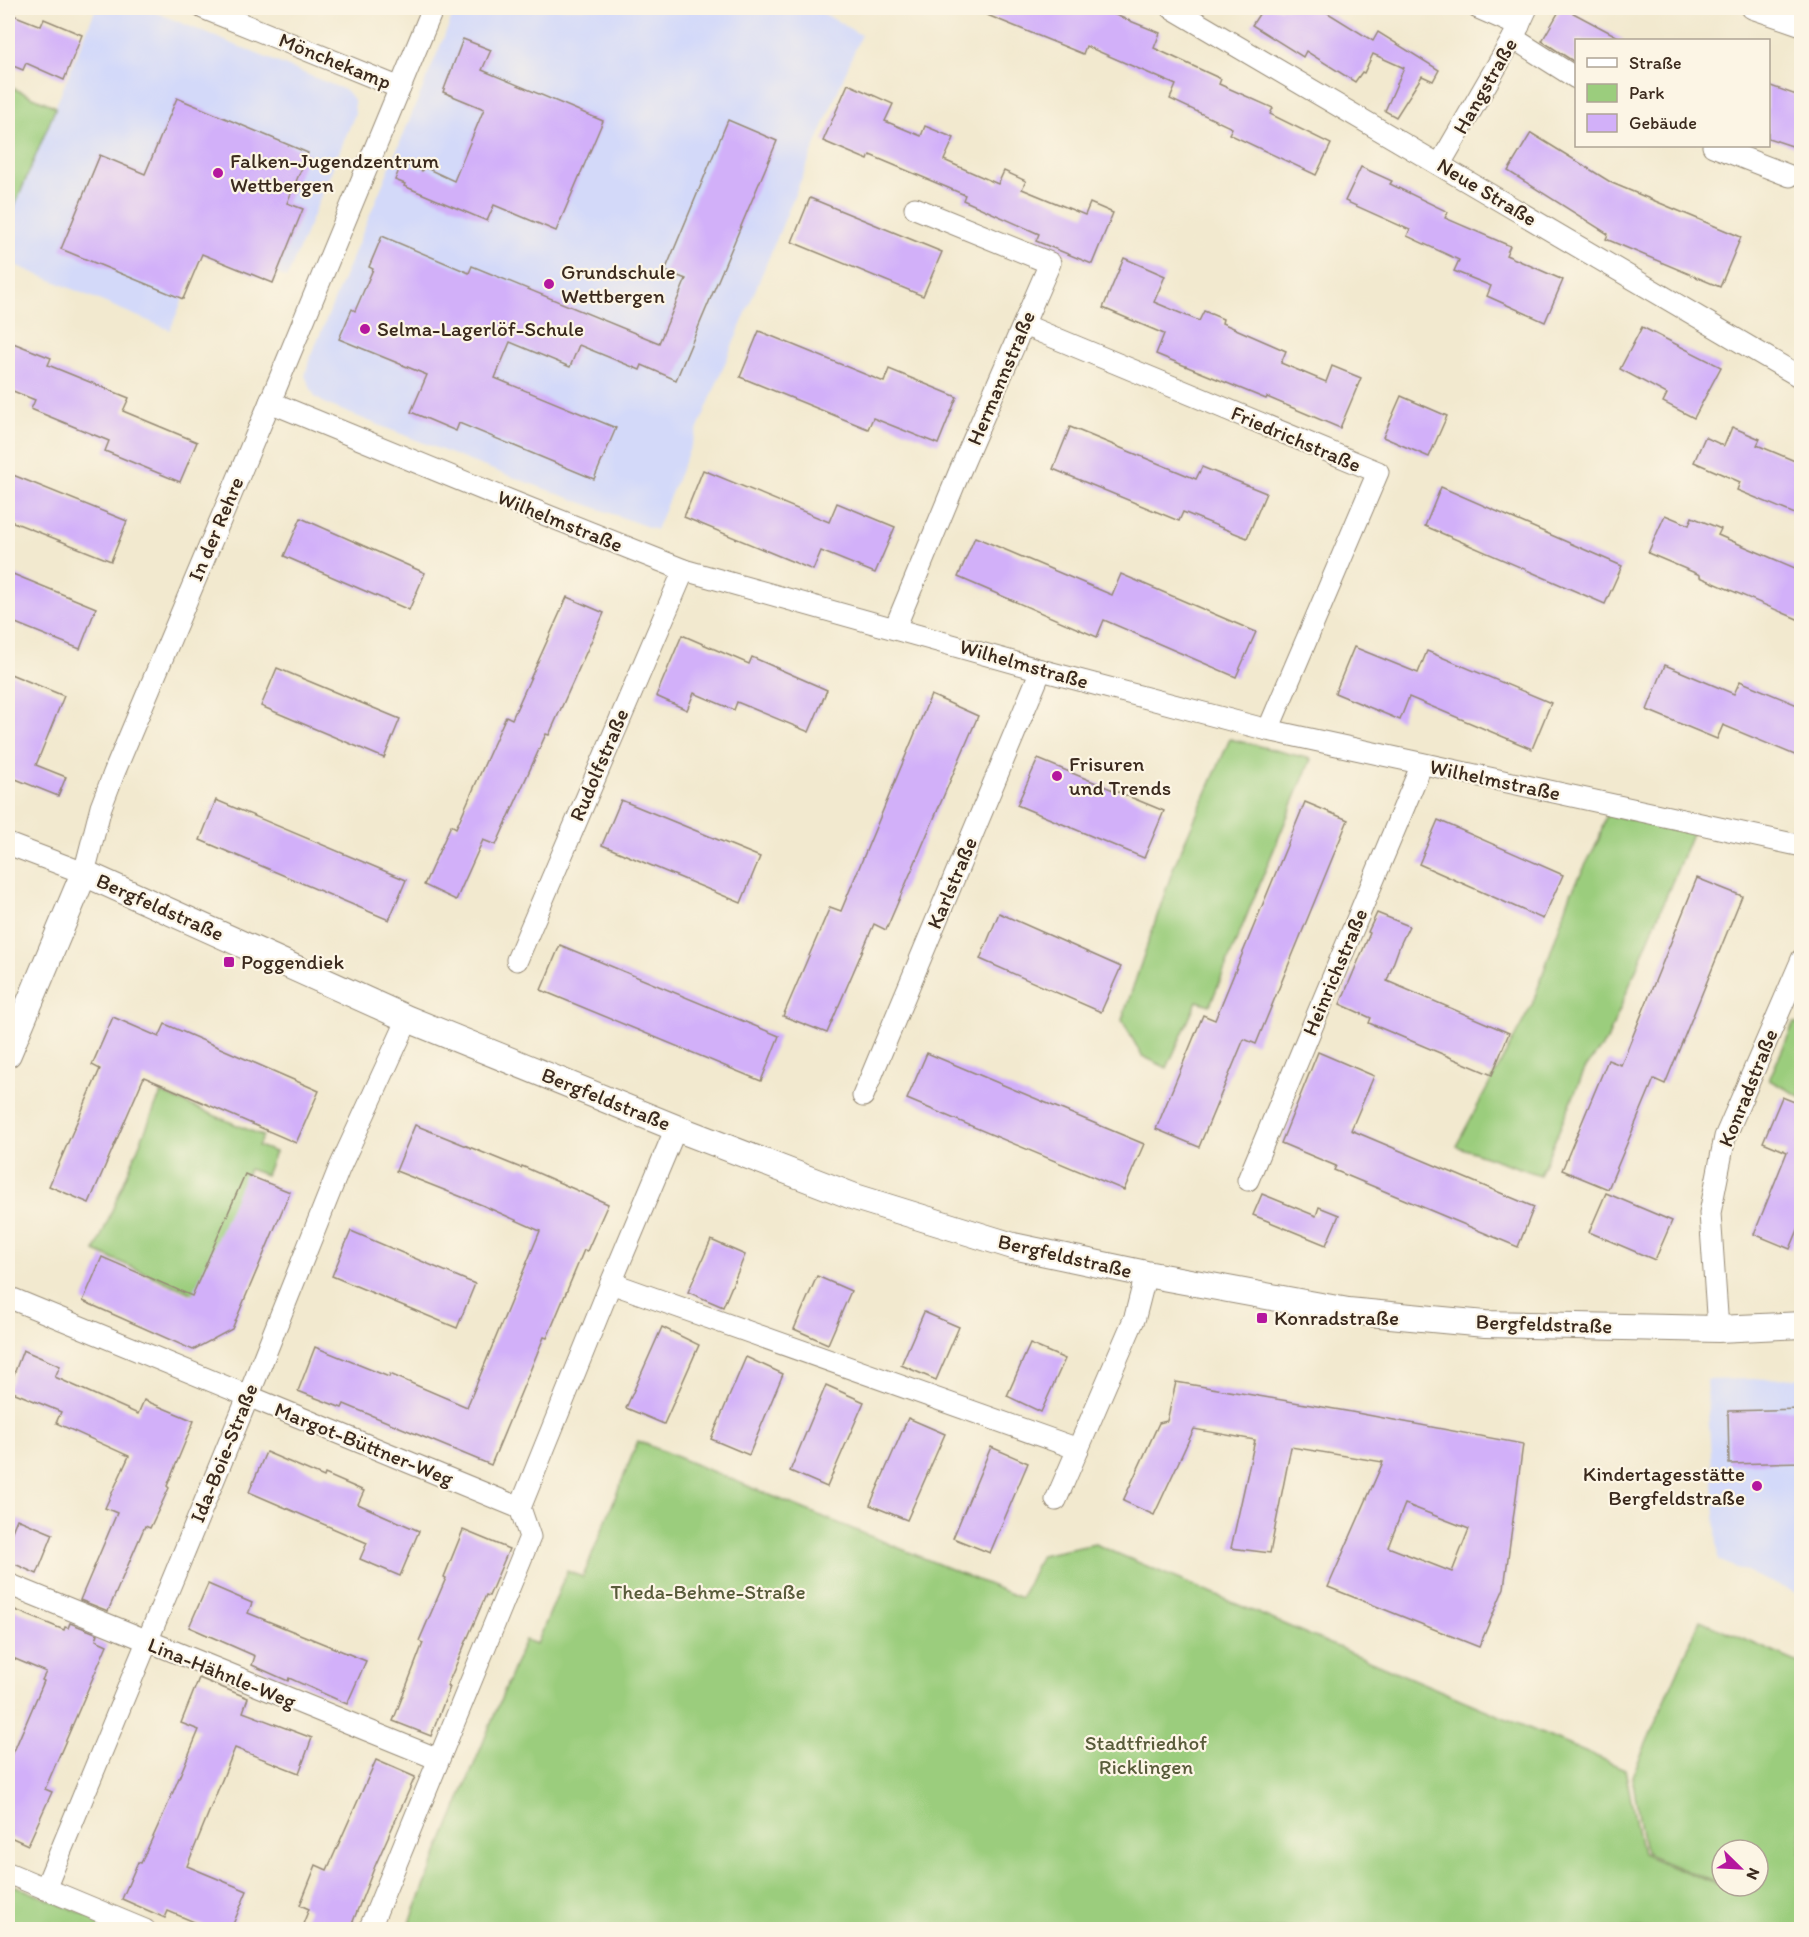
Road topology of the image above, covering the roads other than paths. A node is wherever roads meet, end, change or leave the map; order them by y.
1 (203, 8) edge
2 (433, 8) edge
3 (1172, 8) edge
4 (1478, 8) edge
5 (1752, 8) edge
6 (1519, 24) edge
7 (1802, 25) edge
8 (1575, 77) edge
9 (400, 88) junction
10 (1716, 147) edge
11 (1440, 164) junction
12 (1790, 176) dead end
13 (915, 208) dead end
14 (1024, 325) junction
15 (1802, 378) edge
16 (270, 402) junction
17 (684, 570) junction
18 (895, 628) junction
19 (1041, 670) junction
20 (1268, 730) junction
21 (1422, 764) junction
22 (8, 844) edge
23 (1802, 846) edge
24 (84, 873) junction
25 (1802, 959) edge
26 (517, 960) dead end
27 (408, 1019) junction
28 (8, 1054) edge
29 (863, 1096) dead end
30 (676, 1128) junction
31 (1248, 1180) dead end
32 (1146, 1274) junction
33 (611, 1283) junction
34 (8, 1297) edge
35 (1802, 1325) edge
36 (1718, 1329) junction
37 (248, 1397) junction
38 (1078, 1449) junction
39 (1056, 1500) dead end
40 (520, 1508) junction
41 (8, 1584) edge
42 (146, 1642) junction
43 (438, 1759) junction
44 (8, 1873) edge
45 (45, 1888) junction
46 (145, 1929) edge
47 (369, 1929) edge

1 - 9 street, Mönchekamp
2 - 9 street, In der Rehre
3 - 11 street, Neue Straße
4 - 6 street
5 - 7 street
6 - 8 street
6 - 11 street, Hangstraße
9 - 16 street, In der Rehre
10 - 12 street
11 - 15 street, Neue Straße
13 - 14 street, Hermannstraße
14 - 18 street, Hermannstraße
14 - 20 street, Friedrichstraße
16 - 17 street, Wilhelmstraße
16 - 24 street, In der Rehre
17 - 18 street, Wilhelmstraße
17 - 26 street, Rudolfstraße
18 - 19 street, Wilhelmstraße
19 - 20 street, Wilhelmstraße
19 - 29 street, Karlstraße
20 - 21 street, Wilhelmstraße
21 - 23 street, Wilhelmstraße
21 - 31 street, Heinrichstraße
22 - 24 street
24 - 27 street, Bergfeldstraße
24 - 28 street, In der Rehre
25 - 36 street, Konradstraße
27 - 30 street, Bergfeldstraße
27 - 37 street, Ida-Boie-Straße
30 - 32 street, Bergfeldstraße
30 - 33 street
32 - 36 street, Bergfeldstraße
32 - 38 street, Bergfeldstraße
33 - 38 street
33 - 40 street
34 - 37 street, Margot-Büttner-Weg
35 - 36 street, Bergfeldstraße
37 - 40 street, Margot-Büttner-Weg
37 - 42 street, Ida-Boie-Straße
38 - 39 street, Bergfeldstraße
40 - 43 street
41 - 42 street, Lina-Hähnle-Weg
42 - 43 street, Lina-Hähnle-Weg
42 - 45 street, Ida-Boie-Straße
43 - 47 street
44 - 45 street
45 - 46 street

